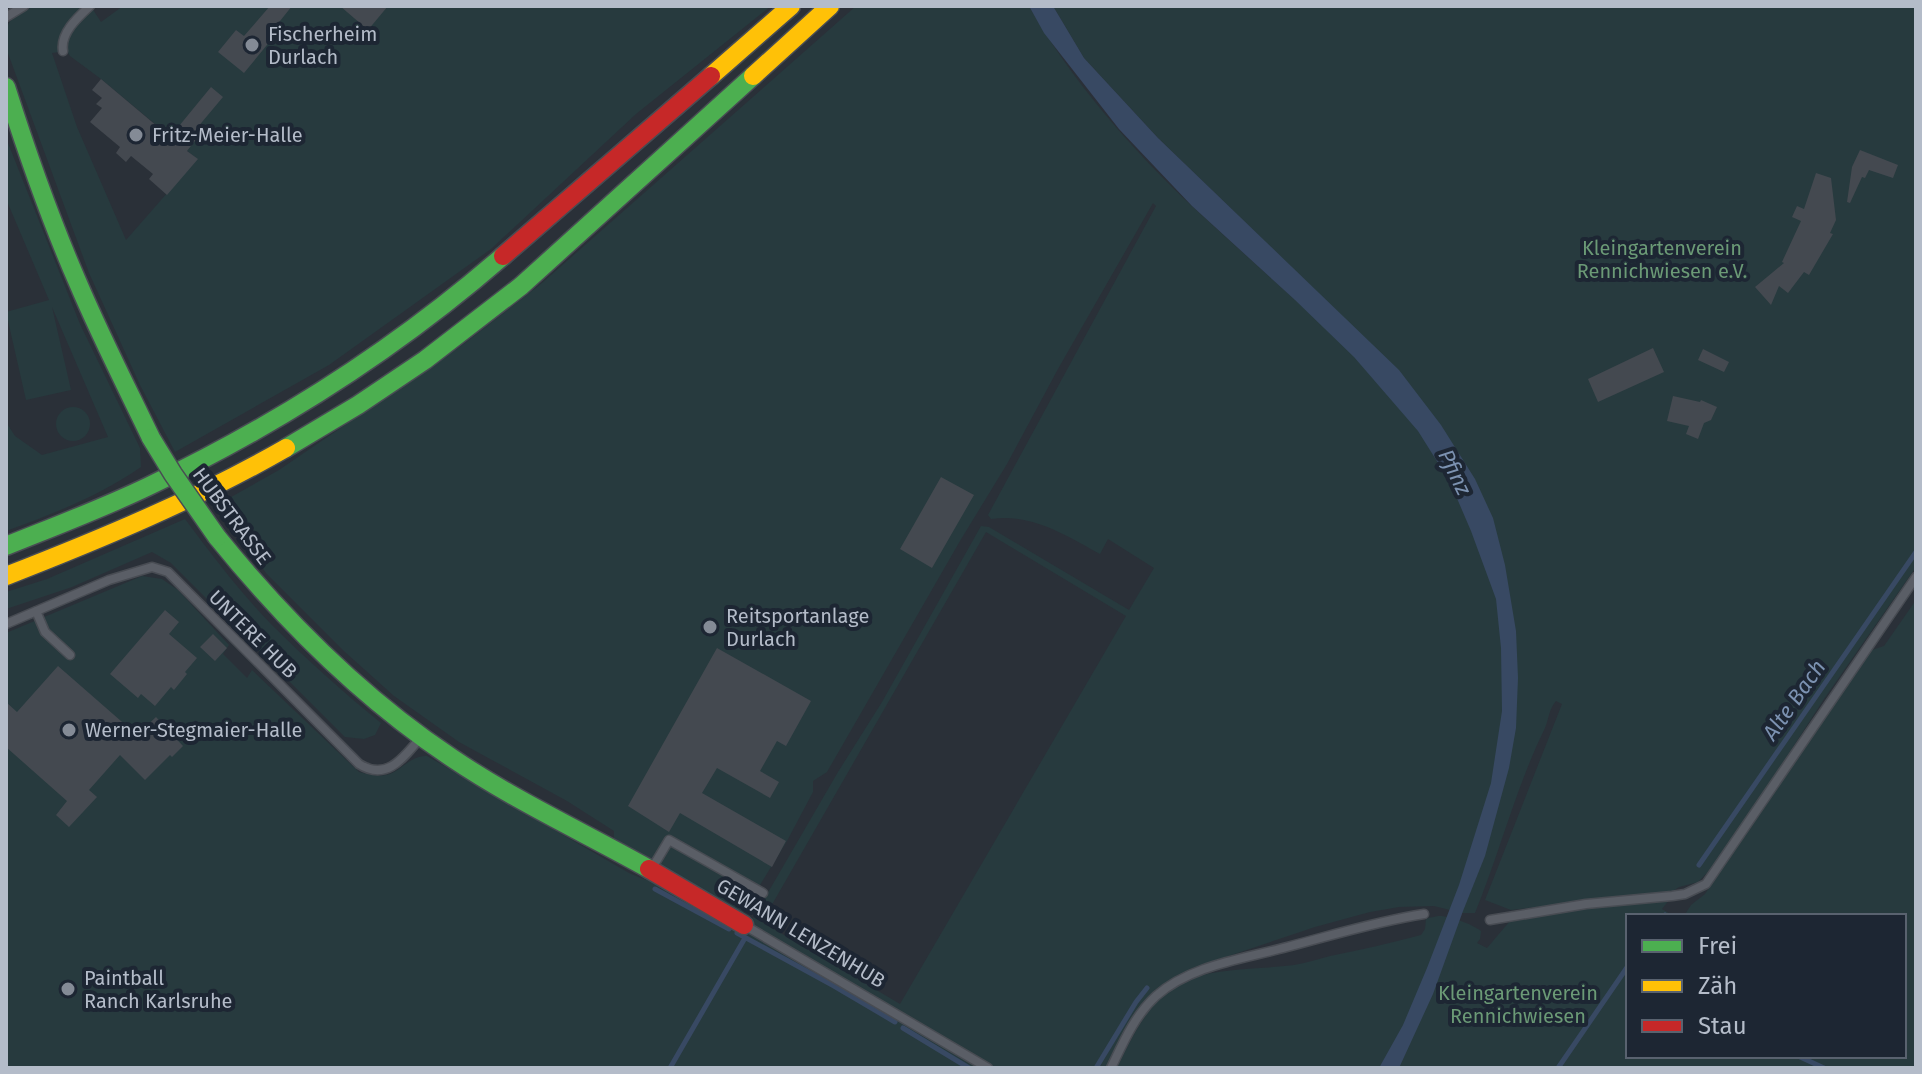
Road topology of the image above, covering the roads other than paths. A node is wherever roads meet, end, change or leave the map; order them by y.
1 (24, 6) edge
2 (90, 6) edge
3 (791, 6) edge
4 (830, 6) edge
5 (6, 17) edge
6 (63, 51) dead end
7 (6, 87) edge
8 (6, 546) edge
9 (6, 576) edge
10 (1916, 577) edge
11 (36, 611) junction
12 (6, 624) edge
13 (70, 655) dead end
14 (421, 736) junction
15 (591, 837) joint
16 (651, 870) junction
17 (763, 893) dead end
18 (1424, 914) dead end
19 (1490, 920) dead end
20 (744, 925) joint
21 (988, 1068) edge
22 (1111, 1068) edge

1 - 5 lane
2 - 6 lane
3 - 8 main road
4 - 9 main road
7 - 14 main road, HUBSTRASSE, bridge
10 - 19 lane
11 - 12 lane, UNTERE HUB
11 - 13 lane
11 - 14 lane, UNTERE HUB
14 - 15 main road, HUBSTRASSE
15 - 16 main road, GEWANN LENZENHUB
16 - 17 lane
16 - 20 main road, GEWANN LENZENHUB
18 - 22 lane
20 - 21 lane, GEWANN LENZENHUB

